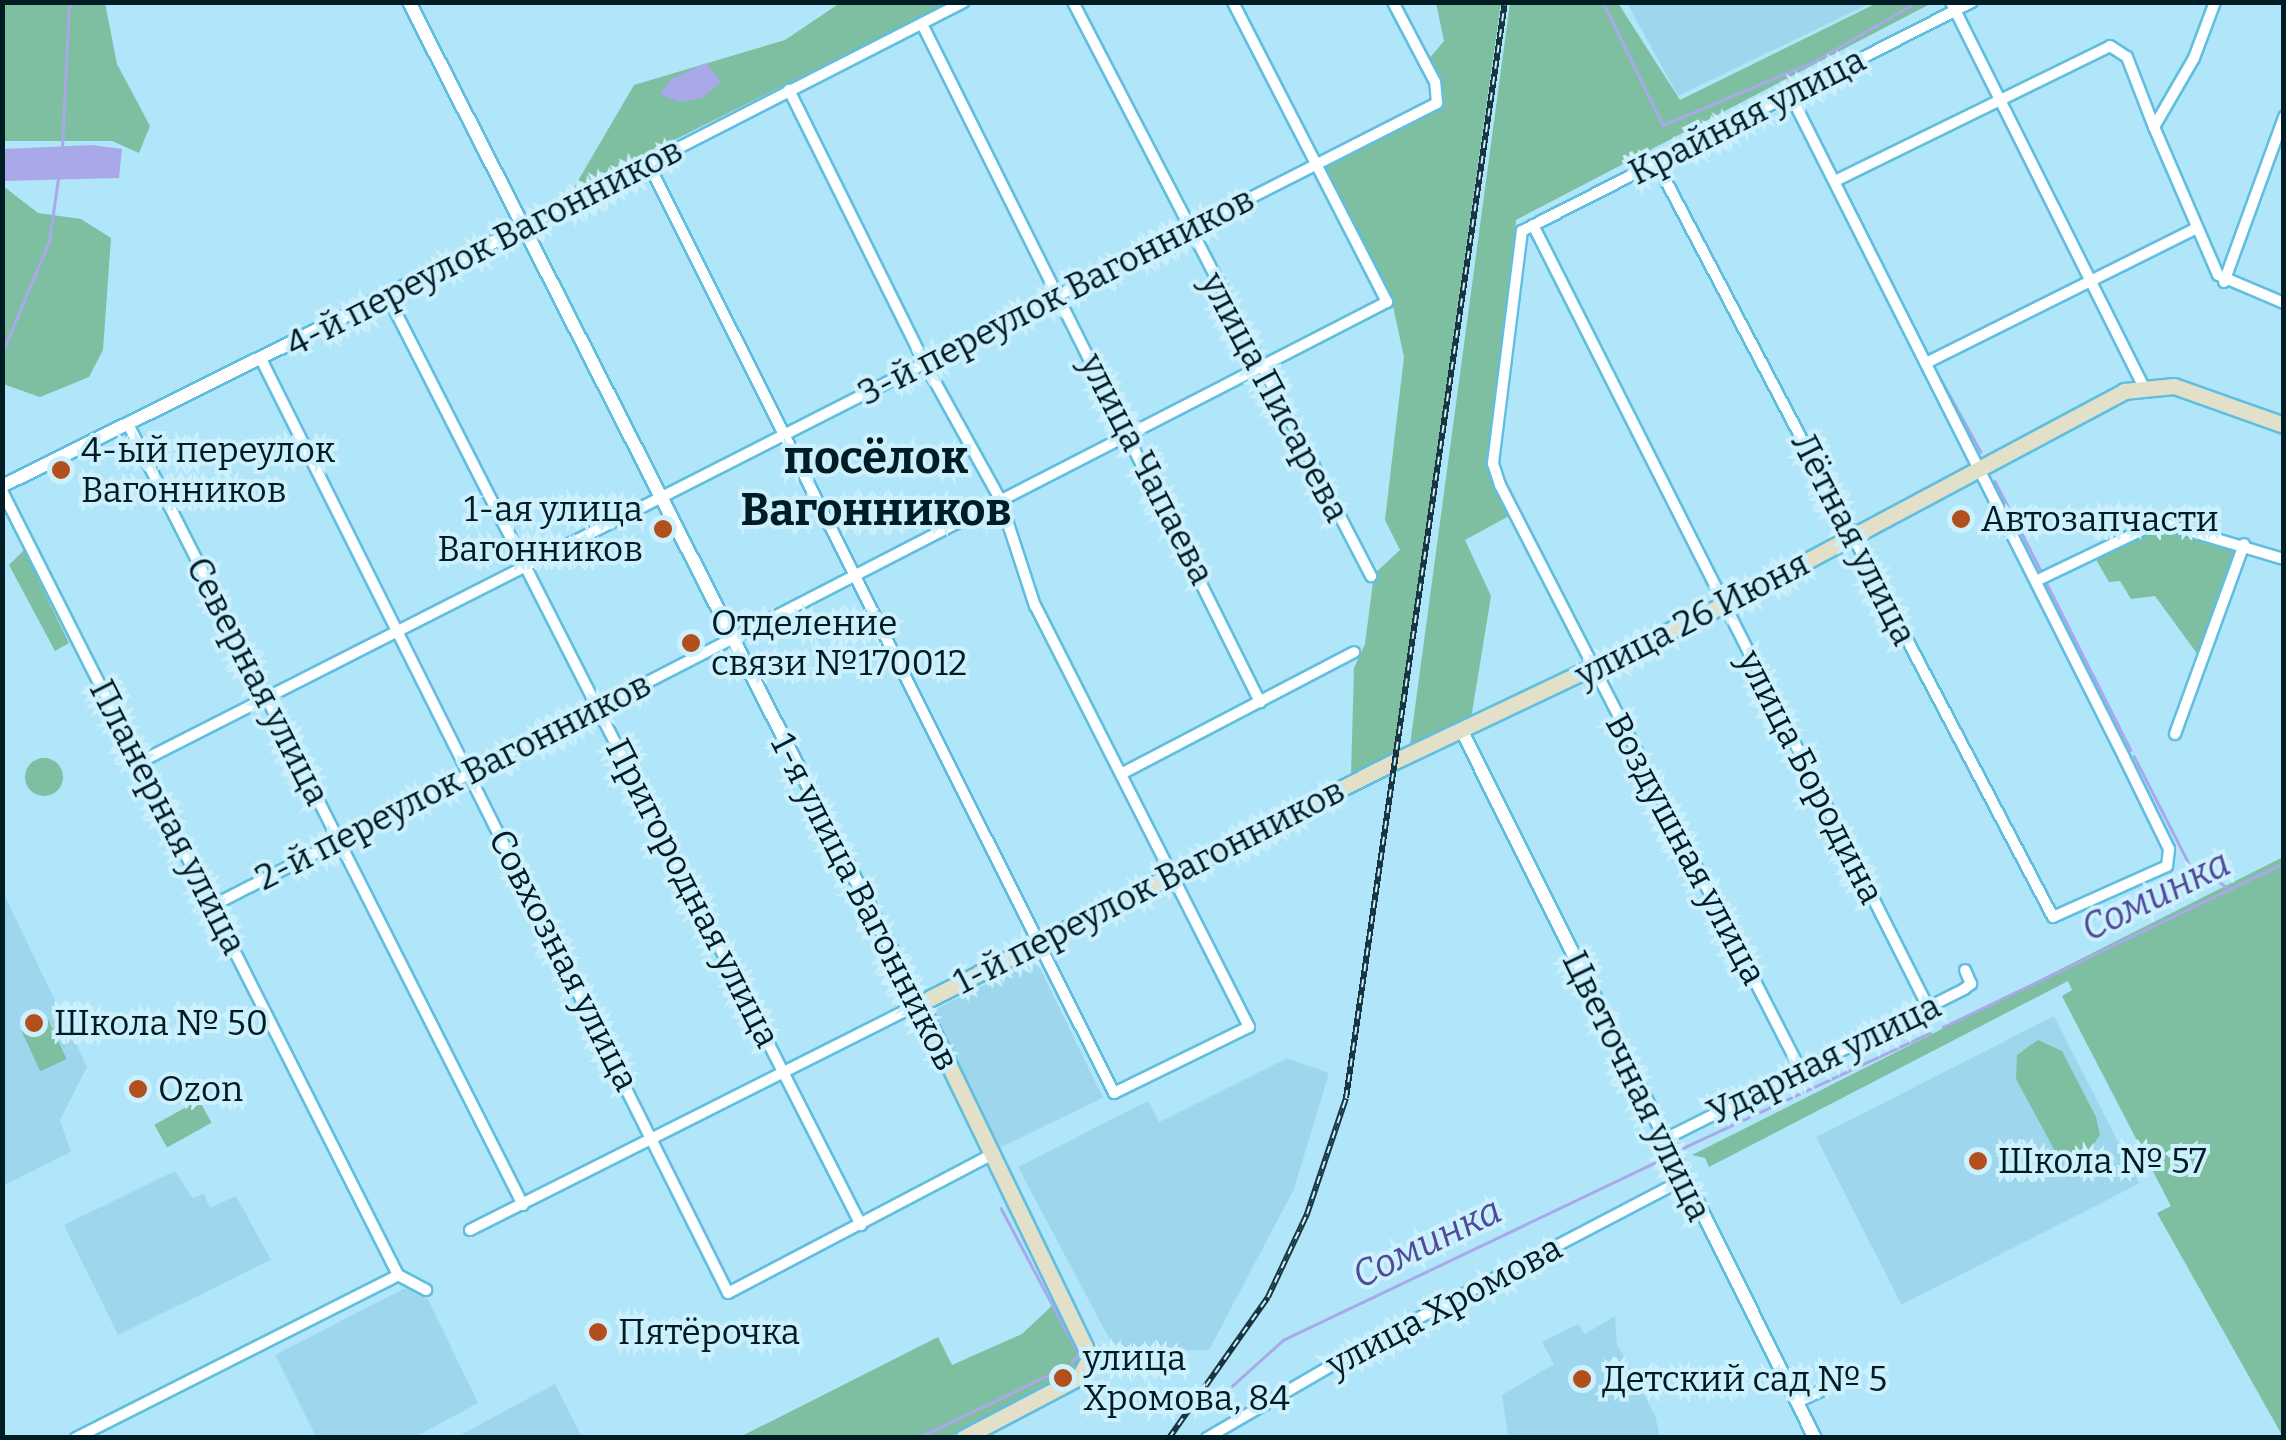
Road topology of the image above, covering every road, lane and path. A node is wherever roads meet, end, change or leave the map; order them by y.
1 (408, 2) edge
2 (964, 2) edge
3 (1072, 2) edge
4 (1233, 2) edge
5 (1393, 2) edge
6 (1972, 2) edge
7 (2215, 2) edge
8 (1954, 7) edge
9 (922, 24) junction
10 (790, 90) junction
11 (1789, 92) junction
12 (2000, 100) junction
13 (2284, 116) edge
14 (2154, 127) junction
15 (1655, 160) junction
16 (1318, 162) junction
17 (648, 164) junction
18 (1835, 181) junction
19 (1533, 224) junction
20 (522, 228) junction
21 (1186, 228) junction
22 (2196, 229) junction
23 (1522, 231) joint
24 (2092, 281) junction
25 (2224, 282) junction
26 (1058, 292) junction
27 (387, 295) junction
28 (2284, 303) edge
29 (262, 360) junction
30 (924, 362) junction
31 (1926, 364) junction
32 (1260, 368) junction
33 (2143, 385) junction
34 (2284, 425) edge
35 (128, 426) junction
36 (788, 435) junction
37 (1130, 435) junction
38 (1979, 470) junction
39 (2, 489) edge
40 (1000, 498) junction
41 (660, 500) junction
42 (1854, 537) junction
43 (2244, 544) junction
44 (2284, 559) edge
45 (526, 566) junction
46 (859, 575) junction
47 (1372, 576) dead end
48 (2038, 580) junction
49 (1724, 604) junction
50 (397, 632) junction
51 (730, 640) junction
52 (1354, 652) dead end
53 (1593, 670) junction
54 (266, 699) junction
55 (1260, 702) junction
56 (596, 706) junction
57 (1462, 733) junction
58 (2175, 734) dead end
59 (1399, 759) joint
60 (140, 762) junction
61 (468, 774) junction
62 (1122, 774) junction
63 (340, 840) junction
64 (1171, 874) junction
65 (214, 905) junction
66 (1043, 940) junction
67 (1965, 970) dead end
68 (919, 1004) junction
69 (1928, 1007) junction
70 (1799, 1067) junction
71 (786, 1071) junction
72 (1662, 1140) junction
73 (655, 1142) junction
74 (993, 1154) junction
75 (1683, 1180) junction
76 (522, 1205) junction
77 (861, 1225) junction
78 (470, 1230) dead end
79 (398, 1274) junction
80 (426, 1290) dead end
81 (1823, 1390) dead end
82 (1797, 1402) junction
83 (76, 1438) edge
84 (964, 1438) edge
85 (1207, 1438) edge
86 (1815, 1438) edge

1 - 20 street, 1-я улица Вагонников
2 - 9 street, 4-й переулок Вагонников
3 - 21 street, улица Писарева
4 - 16 street
5 - 16 street, 3-й переулок Вагонников
6 - 8 street, Крайняя улица
7 - 14 street
8 - 11 street, Крайняя улица
8 - 12 street
9 - 10 street, 4-й переулок Вагонников
9 - 26 street, улица Чапаева
10 - 17 street, 4-й переулок Вагонников
10 - 30 street
11 - 15 street, Крайняя улица
11 - 18 street
12 - 14 street
12 - 18 street
12 - 24 street
13 - 25 street
14 - 22 street
15 - 19 street, Крайняя улица
15 - 42 street, Лётная улица
16 - 21 street, 3-й переулок Вагонников
16 - 32 street, 2-й переулок Вагонников
17 - 20 street, 4-й переулок Вагонников
17 - 36 street
18 - 31 street
19 - 23 street, Крайняя улица
19 - 49 street, улица Бородина
20 - 27 street, 4-й переулок Вагонников
20 - 41 street, 1-я улица Вагонников
21 - 26 street, 3-й переулок Вагонников
21 - 32 street, улица Писарева
22 - 24 street
22 - 25 street
23 - 53 street, Воздушная улица
24 - 31 street
24 - 33 street
25 - 28 street
26 - 30 street, 3-й переулок Вагонников
26 - 37 street, улица Чапаева
27 - 29 street, 4-й переулок Вагонников
27 - 45 street, Пригородная улица
29 - 35 street, 4-й переулок Вагонников
29 - 50 street, Совхозная улица
30 - 36 street, 3-й переулок Вагонников
30 - 40 street
31 - 38 street
32 - 37 street, 2-й переулок Вагонников
32 - 47 street, улица Писарева
33 - 34 main road
33 - 38 main road, улица 26 Июня
35 - 39 street, 4-й переулок Вагонников
35 - 54 street, Северная улица
36 - 41 street, 3-й переулок Вагонников
36 - 46 street
37 - 40 street, 2-й переулок Вагонников
37 - 55 street, улица Чапаева
38 - 42 main road, улица 26 Июня
38 - 48 street
39 - 60 street, Планерная улица
40 - 46 street, 2-й переулок Вагонников
40 - 62 street
41 - 45 street, 3-й переулок Вагонников
41 - 51 street, 1-я улица Вагонников
42 - 48 street, Лётная улица
42 - 49 main road, улица 26 Июня
43 - 44 street
43 - 48 street
43 - 58 street
45 - 50 street, 3-й переулок Вагонников
45 - 56 street, Пригородная улица
46 - 51 street, 2-й переулок Вагонников
46 - 66 street
49 - 53 main road, улица 26 Июня
49 - 69 street, улица Бородина
50 - 54 street, 3-й переулок Вагонников
50 - 61 street, Совхозная улица
51 - 56 street, 2-й переулок Вагонников
51 - 68 street, 1-я улица Вагонников
52 - 55 street
53 - 57 main road, улица 26 Июня
53 - 70 street, Воздушная улица
54 - 60 street, 3-й переулок Вагонников
54 - 63 street, Северная улица
55 - 62 street
56 - 61 street, 2-й переулок Вагонников
56 - 71 street, Пригородная улица
57 - 59 main road, улица 26 Июня
57 - 72 street, Цветочная улица
59 - 64 main road, 1-й переулок Вагонников
60 - 65 street, Планерная улица
61 - 63 street, 2-й переулок Вагонников
61 - 73 street, Совхозная улица
62 - 64 street
63 - 65 street, 2-й переулок Вагонников
63 - 76 street, Северная улица
64 - 66 main road, 1-й переулок Вагонников
64 - 66 street
65 - 79 street, Планерная улица
66 - 68 main road, 1-й переулок Вагонников
67 - 69 street, Ударная улица
68 - 71 street, 1-й переулок Вагонников
68 - 74 main road, 1-я улица Вагонников
69 - 70 street, Ударная улица
70 - 72 street, Ударная улица
71 - 73 street, 1-й переулок Вагонников
71 - 77 street, Пригородная улица
72 - 75 street, Цветочная улица
73 - 76 street, 1-й переулок Вагонников
73 - 77 street, Совхозная улица
74 - 77 street
74 - 84 main road, 1-я улица Вагонников
75 - 82 street, Цветочная улица
75 - 85 street, улица Хромова
76 - 78 street, 1-й переулок Вагонников
79 - 80 street
79 - 83 street
81 - 82 street
82 - 86 street, Цветочная улица

